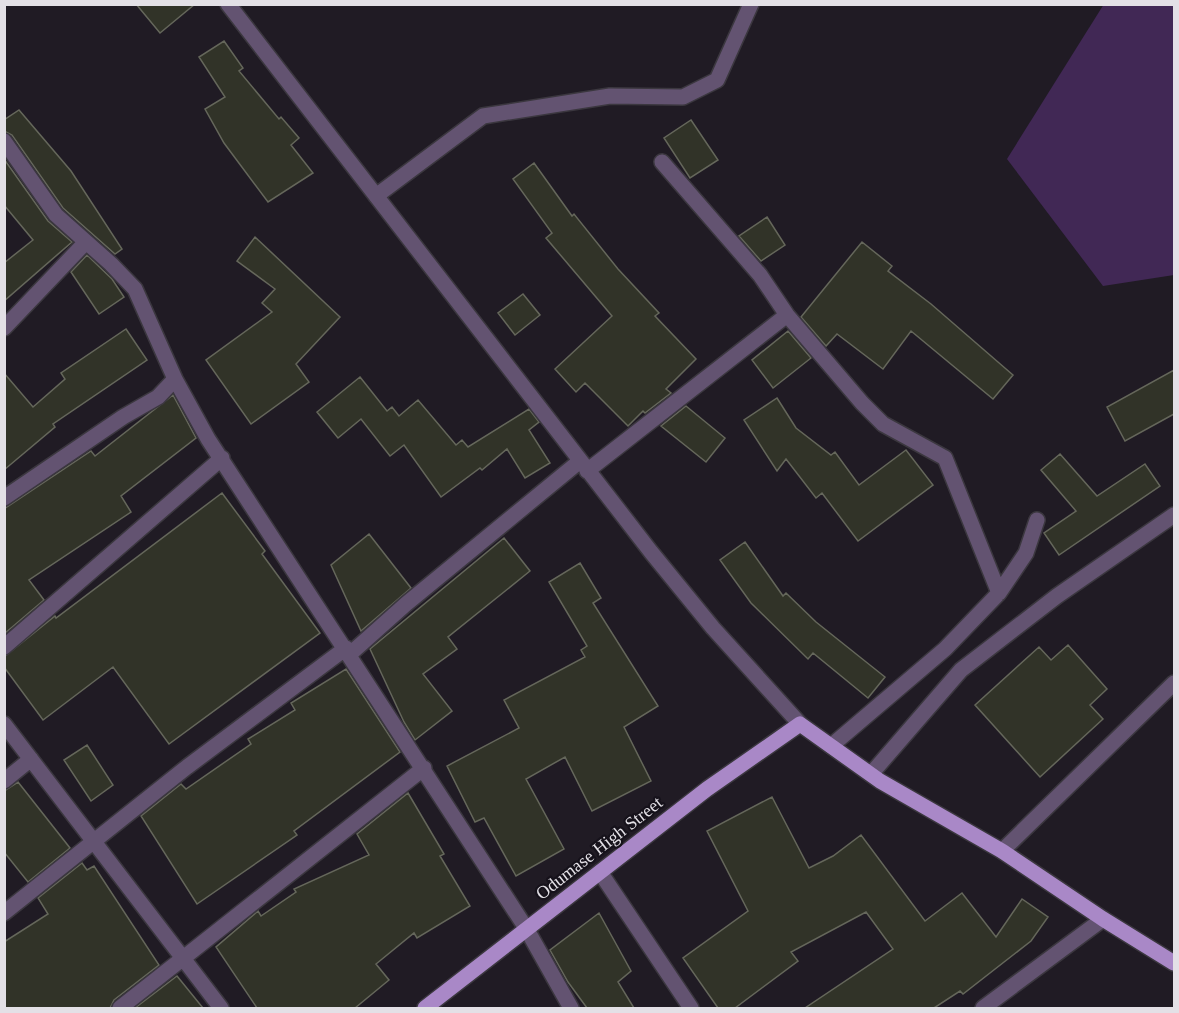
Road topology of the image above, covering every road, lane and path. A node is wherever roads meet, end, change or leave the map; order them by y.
1 (228, 4) edge
2 (751, 4) edge
3 (4, 141) edge
4 (662, 162) dead end
5 (375, 196) junction
6 (85, 243) junction
7 (787, 315) junction
8 (4, 328) edge
9 (175, 379) junction
10 (222, 458) junction
11 (583, 466) junction
12 (4, 498) edge
13 (1174, 515) edge
14 (1037, 520) dead end
15 (999, 593) junction
16 (4, 646) edge
17 (348, 651) junction
18 (1174, 683) edge
19 (4, 724) edge
20 (800, 724) junction
21 (831, 746) junction
22 (31, 759) junction
23 (424, 768) junction
24 (871, 774) junction
25 (4, 781) edge
26 (93, 841) junction
27 (1002, 851) junction
28 (600, 872) junction
29 (4, 913) edge
30 (1103, 919) junction
31 (526, 928) junction
32 (183, 959) junction
33 (1174, 963) edge
34 (120, 1008) edge
35 (221, 1008) edge
36 (425, 1008) edge
37 (571, 1008) edge
38 (691, 1008) edge
39 (983, 1008) edge

1 - 5 street
2 - 5 street
3 - 6 street
4 - 7 street
5 - 11 street
6 - 8 street
6 - 9 street
7 - 11 street
7 - 15 street
9 - 10 street
9 - 12 street
10 - 16 street
10 - 17 street
11 - 17 street
11 - 20 street
13 - 24 street
14 - 15 street
15 - 21 street
17 - 23 street
17 - 26 street
18 - 27 street
19 - 22 street
20 - 21 main road
20 - 28 main road, Odumase High Street
21 - 24 main road
22 - 25 street
22 - 26 street
23 - 31 street
23 - 32 street
24 - 27 main road
26 - 29 street
26 - 32 street
27 - 30 main road
28 - 31 main road, Odumase High Street
28 - 38 street
30 - 33 main road
30 - 39 street
31 - 36 main road, Odumase High Street
31 - 37 street
32 - 34 street
32 - 35 street

